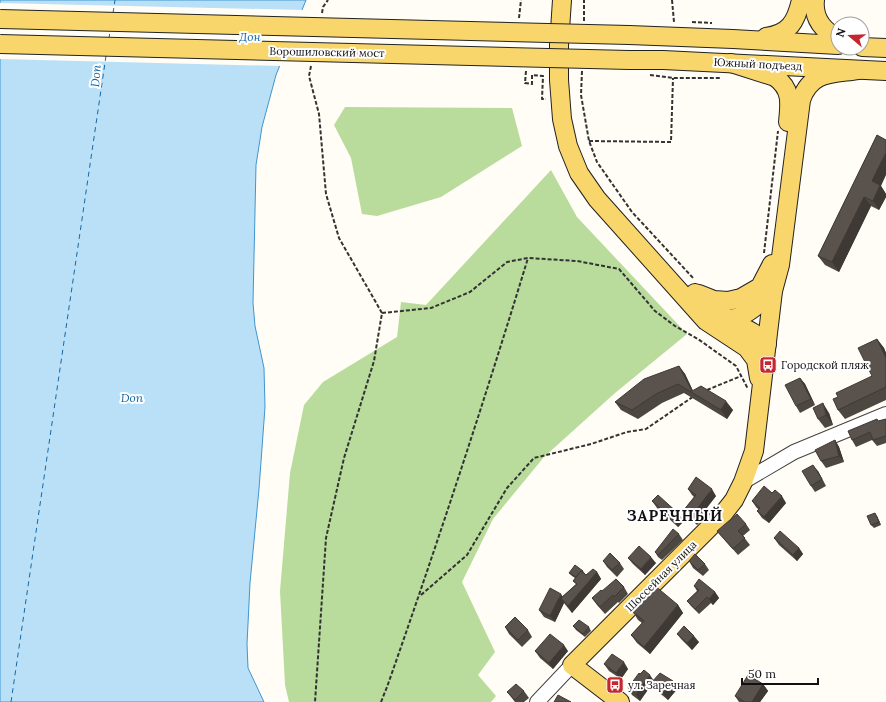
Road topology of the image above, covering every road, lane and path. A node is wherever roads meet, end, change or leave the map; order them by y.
1 (328, 0) edge
2 (521, 0) edge
3 (562, 0) edge
4 (574, 0) edge
5 (584, 0) edge
6 (672, 0) edge
7 (801, 0) edge
8 (815, 0) edge
9 (322, 14) dead end
10 (0, 19) edge
11 (519, 20) dead end
12 (674, 22) dead end
13 (689, 22) dead end
14 (584, 24) dead end
15 (719, 24) dead end
16 (830, 36) edge
17 (733, 39) junction
18 (830, 43) edge
19 (0, 44) edge
20 (870, 47) edge
21 (886, 48) edge
22 (312, 60) dead end
23 (629, 60) joint
24 (730, 63) junction
25 (526, 70) dead end
26 (858, 70) junction
27 (582, 71) dead end
28 (886, 71) edge
29 (644, 74) dead end
30 (673, 78) junction
31 (720, 78) dead end
32 (548, 100) dead end
33 (779, 128) dead end
34 (588, 141) junction
35 (528, 258) junction
36 (768, 260) junction
37 (695, 286) junction
38 (773, 291) junction
39 (698, 312) junction
40 (382, 313) junction
41 (729, 320) junction
42 (767, 344) junction
43 (741, 376) junction
44 (707, 390) edge
45 (755, 390) junction
46 (700, 393) edge
47 (886, 414) edge
48 (743, 482) junction
49 (419, 596) junction
50 (572, 665) junction
51 (315, 702) edge
52 (380, 702) edge
53 (537, 702) edge
54 (620, 702) edge

1 - 9 path
2 - 11 path
3 - 39 main road
4 - 37 main road
5 - 14 path
6 - 12 path
7 - 17 main road
8 - 16 main road
10 - 17 main road, bridge
13 - 15 path
17 - 18 main road
19 - 23 main road, Ворошиловский мост, bridge
20 - 21 main road
22 - 40 path
23 - 24 main road, Южный подъезд
24 - 26 main road, Южный подъезд
24 - 36 main road
25 - 32 path
26 - 28 main road, Южный подъезд
26 - 38 main road
27 - 34 path
29 - 30 path
30 - 31 path
30 - 34 path
33 - 36 path
34 - 37 path
35 - 40 path
35 - 43 path
35 - 49 path
36 - 37 main road
36 - 38 main road
37 - 41 main road
38 - 41 main road
38 - 42 main road, Шоссейная улица
39 - 41 main road
39 - 45 main road
40 - 51 path
41 - 42 main road
42 - 45 main road, Шоссейная улица
43 - 44 path
43 - 45 path
45 - 48 main road, Шоссейная улица
46 - 49 path
47 - 48 street
48 - 50 main road, Шоссейная улица
49 - 52 path
50 - 53 street, Шоссейная улица
50 - 54 main road

